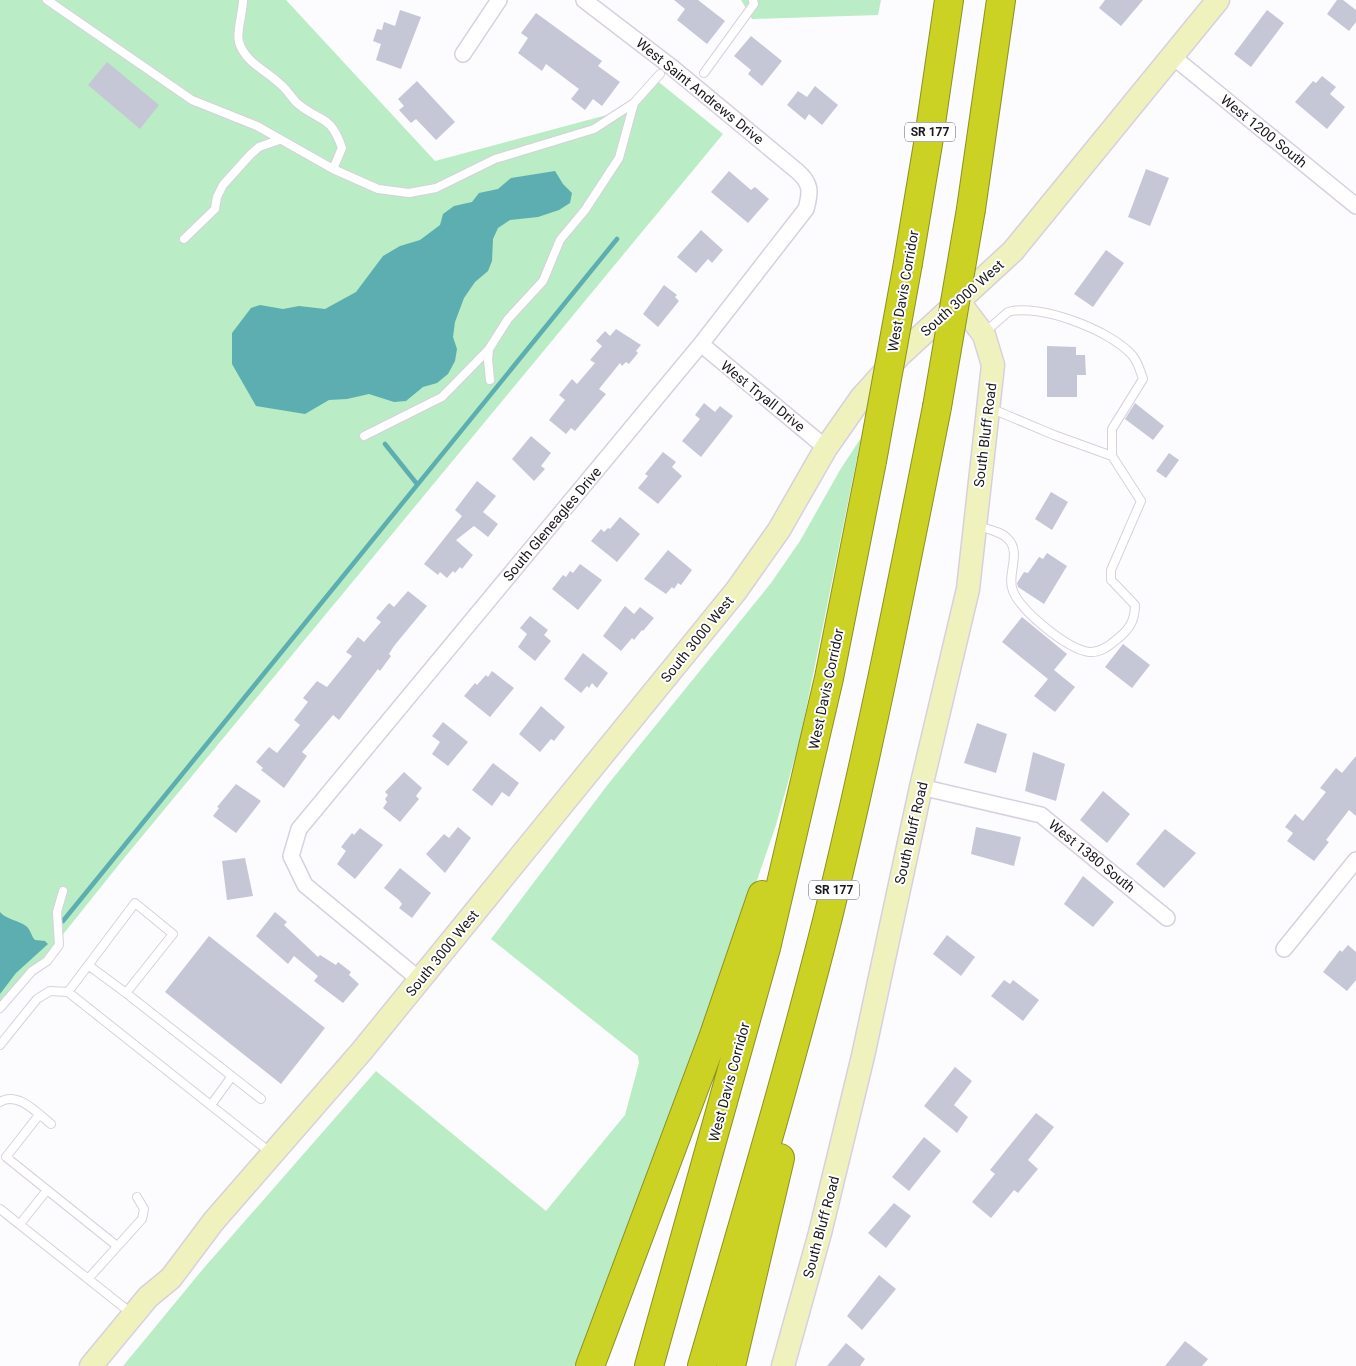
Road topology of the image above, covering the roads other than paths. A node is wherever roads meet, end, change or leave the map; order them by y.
1 (47, 0) edge
2 (243, 0) edge
3 (499, 0) edge
4 (584, 0) edge
5 (753, 0) edge
6 (949, 0) edge
7 (1001, 0) edge
8 (1218, 0) edge
9 (462, 54) dead end
10 (1172, 56) junction
11 (704, 73) dead end
12 (660, 74) dead end
13 (634, 102) junction
14 (279, 140) junction
15 (333, 169) junction
16 (810, 188) joint
17 (1356, 206) edge
18 (184, 239) dead end
19 (959, 302) junction
20 (983, 334) junction
21 (701, 344) junction
22 (490, 349) junction
23 (490, 380) dead end
24 (988, 408) junction
25 (364, 436) dead end
26 (826, 448) junction
27 (1112, 456) junction
28 (974, 525) junction
29 (806, 779) junction
30 (921, 786) junction
31 (854, 803) junction
32 (1354, 866) edge
33 (63, 891) dead end
34 (1168, 918) dead end
35 (1284, 949) dead end
36 (88, 965) junction
37 (420, 980) junction
38 (68, 992) junction
39 (126, 993) junction
40 (0, 1008) edge
41 (0, 1045) edge
42 (232, 1076) junction
43 (261, 1099) dead end
44 (0, 1102) edge
45 (211, 1104) junction
46 (39, 1115) junction
47 (51, 1124) dead end
48 (272, 1154) junction
49 (47, 1190) junction
50 (137, 1197) dead end
51 (0, 1208) edge
52 (20, 1224) junction
53 (117, 1246) junction
54 (171, 1278) junction
55 (88, 1279) junction
56 (133, 1314) junction
57 (91, 1366) edge
58 (112, 1366) edge
59 (590, 1366) edge
60 (649, 1366) edge
61 (702, 1366) edge
62 (731, 1366) edge
63 (783, 1366) edge

1 - 14 lane
2 - 15 lane
3 - 9 street
4 - 16 street, West Saint Andrews Drive
5 - 11 lane
6 - 29 highway, West Davis Corridor / SR 177, bridge
7 - 31 highway, SR 177, bridge
8 - 10 main road, South 3000 West
10 - 17 street, West 1200 South
10 - 19 main road, South 3000 West
12 - 13 lane
13 - 15 lane
13 - 22 lane
14 - 15 lane
14 - 18 lane
16 - 21 street, South Gleneagles Drive
19 - 20 main road, South Bluff Road
19 - 26 main road, South 3000 West
20 - 24 main road, South Bluff Road
20 - 27 lane
21 - 26 street, West Tryall Drive
21 - 37 street, South Gleneagles Drive
22 - 23 lane
22 - 25 lane
24 - 27 lane
24 - 28 main road, South Bluff Road
26 - 37 main road, South 3000 West
27 - 28 lane
28 - 30 main road, South Bluff Road
29 - 59 highway
29 - 60 highway, West Davis Corridor / SR 177
30 - 34 street, West 1380 South
30 - 63 main road, South Bluff Road
31 - 61 highway, SR 177
31 - 62 highway
32 - 35 street
33 - 40 lane
36 - 38 lane
36 - 39 lane
36 - 39 lane
37 - 48 main road, South 3000 West
38 - 41 lane
38 - 45 lane
39 - 42 lane
42 - 43 lane
42 - 45 lane
44 - 46 lane
45 - 48 lane
46 - 47 lane
46 - 49 lane
48 - 54 main road, South 3000 West
49 - 52 lane
49 - 53 lane
50 - 53 lane
51 - 52 lane
52 - 55 lane
53 - 55 lane
54 - 56 main road, South 3000 West
54 - 58 main road, South 3000 West
55 - 56 lane
56 - 57 main road, South 3000 West

